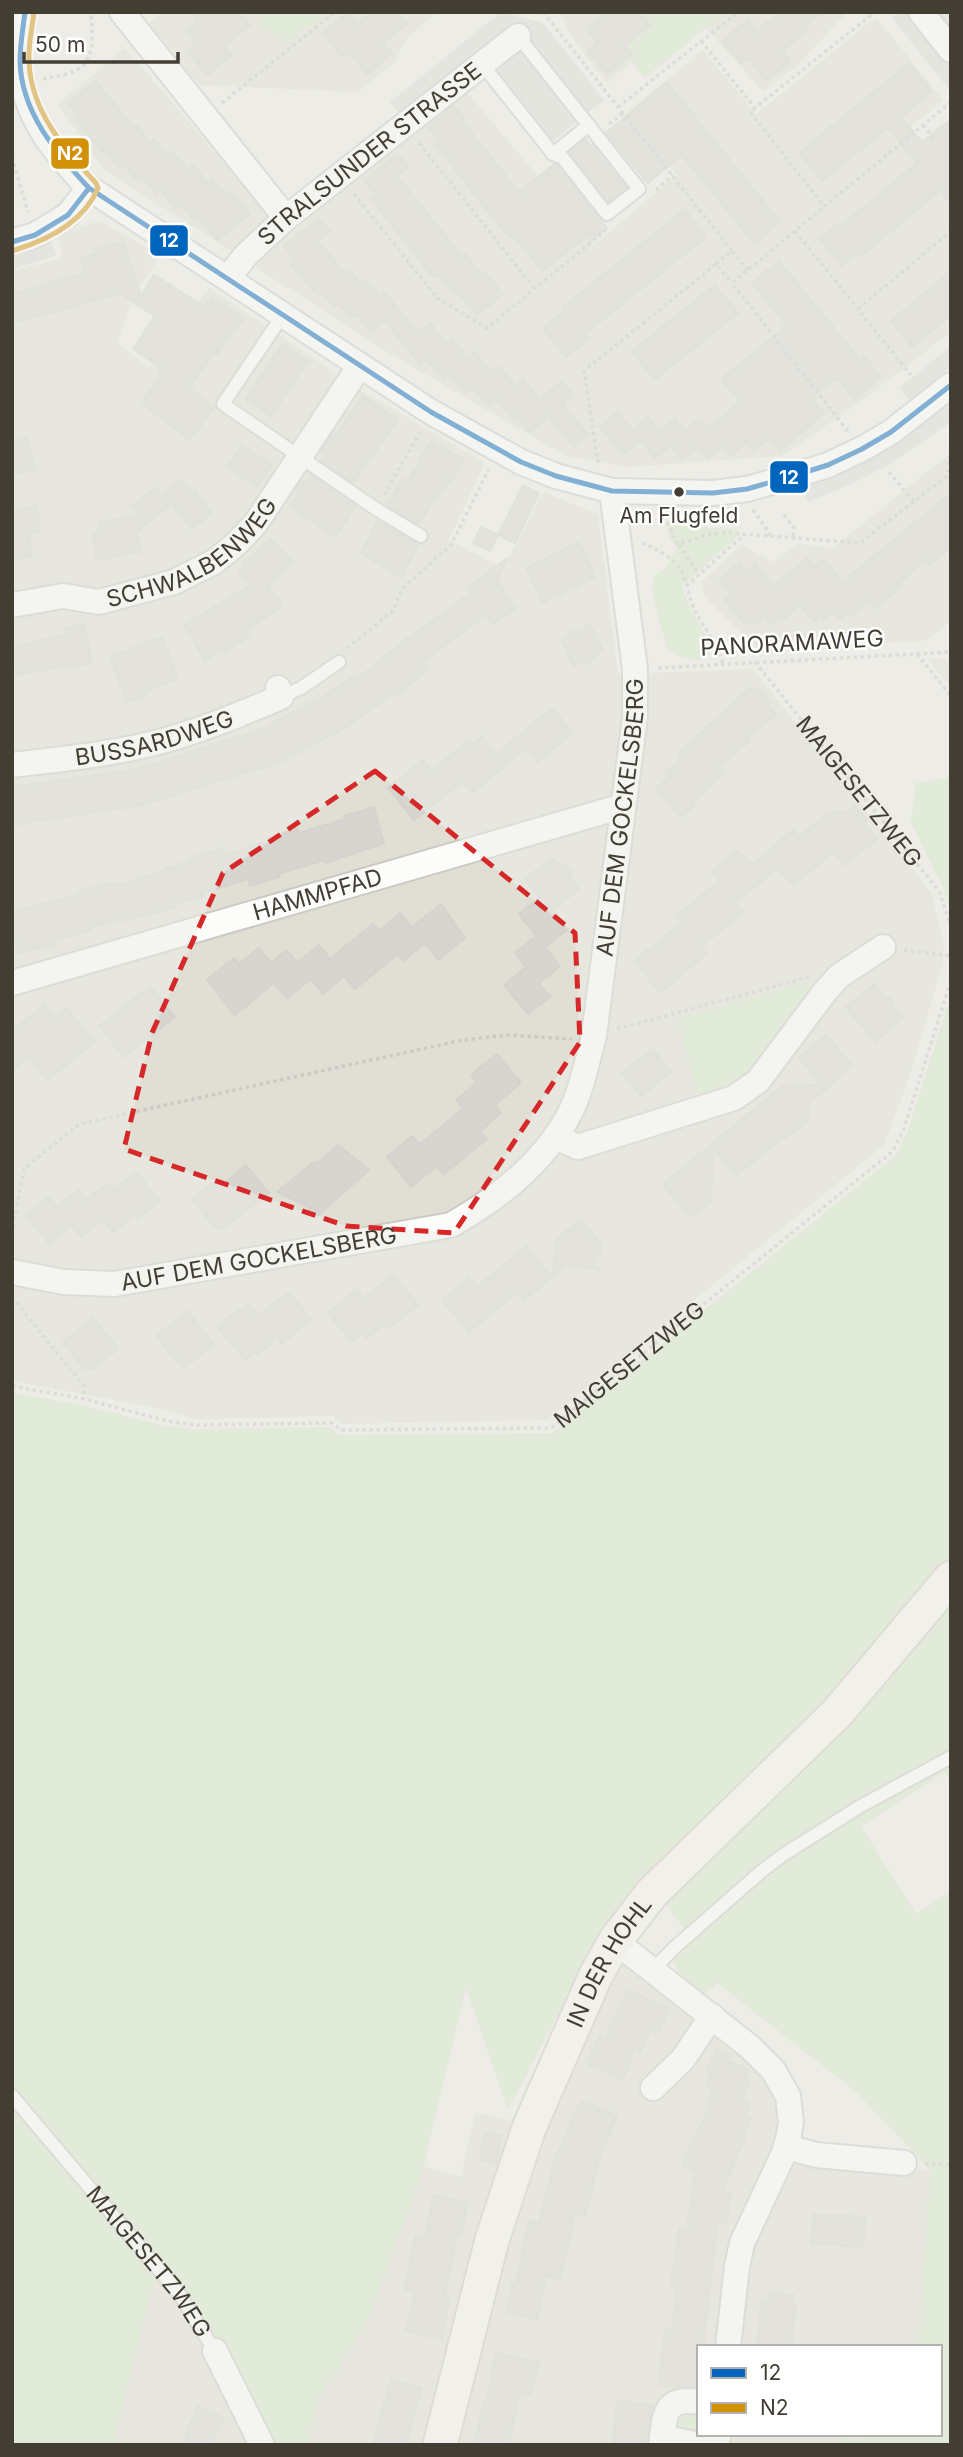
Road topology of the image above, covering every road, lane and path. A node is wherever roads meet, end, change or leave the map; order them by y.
1 (25, 12) edge
2 (91, 12) edge
3 (122, 12) edge
4 (335, 12) edge
5 (543, 12) edge
6 (738, 12) edge
7 (875, 12) edge
8 (921, 12) edge
9 (518, 36) joint
10 (701, 41) junction
11 (951, 50) edge
12 (482, 64) junction
13 (19, 76) edge
14 (951, 102) edge
15 (618, 107) junction
16 (755, 108) junction
17 (206, 117) junction
18 (404, 125) junction
19 (589, 125) junction
20 (923, 125) junction
21 (936, 141) dead end
22 (553, 154) junction
23 (12, 156) edge
24 (340, 176) junction
25 (673, 176) junction
26 (89, 188) junction
27 (652, 193) dead end
28 (824, 206) junction
29 (286, 218) junction
30 (611, 226) dead end
31 (795, 231) junction
32 (951, 231) edge
33 (23, 238) edge
34 (732, 251) junction
35 (716, 264) junction
36 (748, 270) junction
37 (228, 278) junction
38 (732, 283) junction
39 (535, 289) junction
40 (858, 309) junction
41 (283, 315) junction
42 (359, 367) junction
43 (911, 375) dead end
44 (951, 386) edge
45 (431, 412) junction
46 (848, 431) dead end
47 (951, 447) edge
48 (498, 450) junction
49 (301, 456) junction
50 (890, 472) dead end
51 (607, 489) junction
52 (747, 489) junction
53 (914, 502) junction
54 (376, 509) junction
55 (665, 511) dead end
56 (784, 515) dead end
57 (421, 536) dead end
58 (744, 536) junction
59 (769, 537) junction
60 (793, 539) junction
61 (636, 541) dead end
62 (679, 544) junction
63 (699, 575) junction
64 (686, 586) junction
65 (12, 605) edge
66 (951, 652) edge
67 (917, 653) junction
68 (339, 662) joint
69 (755, 662) junction
70 (723, 664) junction
71 (635, 669) junction
72 (279, 693) joint
73 (951, 696) edge
74 (13, 759) edge
75 (623, 806) junction
76 (951, 927) edge
77 (883, 947) joint
78 (951, 956) edge
79 (839, 976) junction
80 (951, 981) edge
81 (12, 983) edge
82 (594, 1036) junction
83 (555, 1136) junction
84 (12, 1234) edge
85 (12, 1272) edge
86 (12, 1297) edge
87 (12, 1386) edge
88 (84, 1399) junction
89 (951, 1578) edge
90 (951, 1757) edge
91 (615, 1941) junction
92 (653, 1970) junction
93 (712, 2016) junction
94 (653, 2088) dead end
95 (12, 2096) edge
96 (787, 2147) junction
97 (904, 2162) dead end
98 (728, 2345) edge
99 (215, 2351) joint
100 (697, 2402) edge
101 (661, 2441) edge
102 (262, 2445) edge
103 (440, 2445) edge
104 (699, 2445) edge

1 - 13 street
2 - 13 path
3 - 17 street
4 - 17 path
5 - 15 path
6 - 10 path
7 - 16 path
8 - 11 street
9 - 12 street, STRALSUNDER STRASSE
9 - 19 lane
10 - 15 path
10 - 16 path
12 - 18 street, STRALSUNDER STRASSE
12 - 22 lane
13 - 26 street
14 - 20 path
15 - 25 path
16 - 28 path
17 - 29 street
18 - 24 street, STRALSUNDER STRASSE
18 - 39 path
19 - 22 lane
19 - 22 lane
20 - 21 path
20 - 28 path
23 - 33 path
24 - 29 street, STRALSUNDER STRASSE
24 - 39 path
25 - 27 path
25 - 34 path
26 - 33 street
26 - 37 street
28 - 31 path
29 - 37 street, STRALSUNDER STRASSE
30 - 39 path
31 - 36 path
31 - 40 path
32 - 40 path
34 - 35 path
34 - 36 path
35 - 38 path
35 - 51 path
36 - 38 path
37 - 41 street
38 - 46 path
40 - 43 path
41 - 42 street
41 - 49 lane
42 - 45 street
42 - 49 street, SCHWALBENWEG
44 - 52 street
45 - 48 street
45 - 54 path
47 - 53 path
48 - 51 street
48 - 68 path
49 - 54 lane
49 - 65 street, SCHWALBENWEG
50 - 53 path
51 - 52 street
51 - 71 street, AUF DEM GOCKELSBERG
52 - 59 path
53 - 60 path
54 - 57 lane
55 - 62 path
56 - 60 path
58 - 59 path
58 - 62 path
58 - 63 path
59 - 60 path
61 - 64 path
62 - 63 path
63 - 64 path
64 - 70 path
66 - 67 path, PANORAMAWEG
67 - 69 path, PANORAMAWEG
67 - 73 path
68 - 72 lane
69 - 70 path, PANORAMAWEG
69 - 76 path, MAIGESETZWEG
70 - 71 path, PANORAMAWEG
71 - 75 street, AUF DEM GOCKELSBERG
72 - 74 street, BUSSARDWEG
75 - 81 street, HAMMPFAD
75 - 82 street, AUF DEM GOCKELSBERG
77 - 78 path
77 - 79 street
79 - 82 path
79 - 83 street
80 - 88 path, MAIGESETZWEG
82 - 83 street, AUF DEM GOCKELSBERG
82 - 84 path
83 - 85 street, AUF DEM GOCKELSBERG
86 - 88 path
87 - 88 path, MAIGESETZWEG
89 - 91 street, IN DER HOHL
90 - 92 lane
91 - 92 street
91 - 103 street, IN DER HOHL
92 - 93 street
93 - 94 street
93 - 96 street
95 - 99 lane, MAIGESETZWEG
96 - 97 street
96 - 98 street
99 - 102 street, MAIGESETZWEG
100 - 101 street
101 - 104 street

